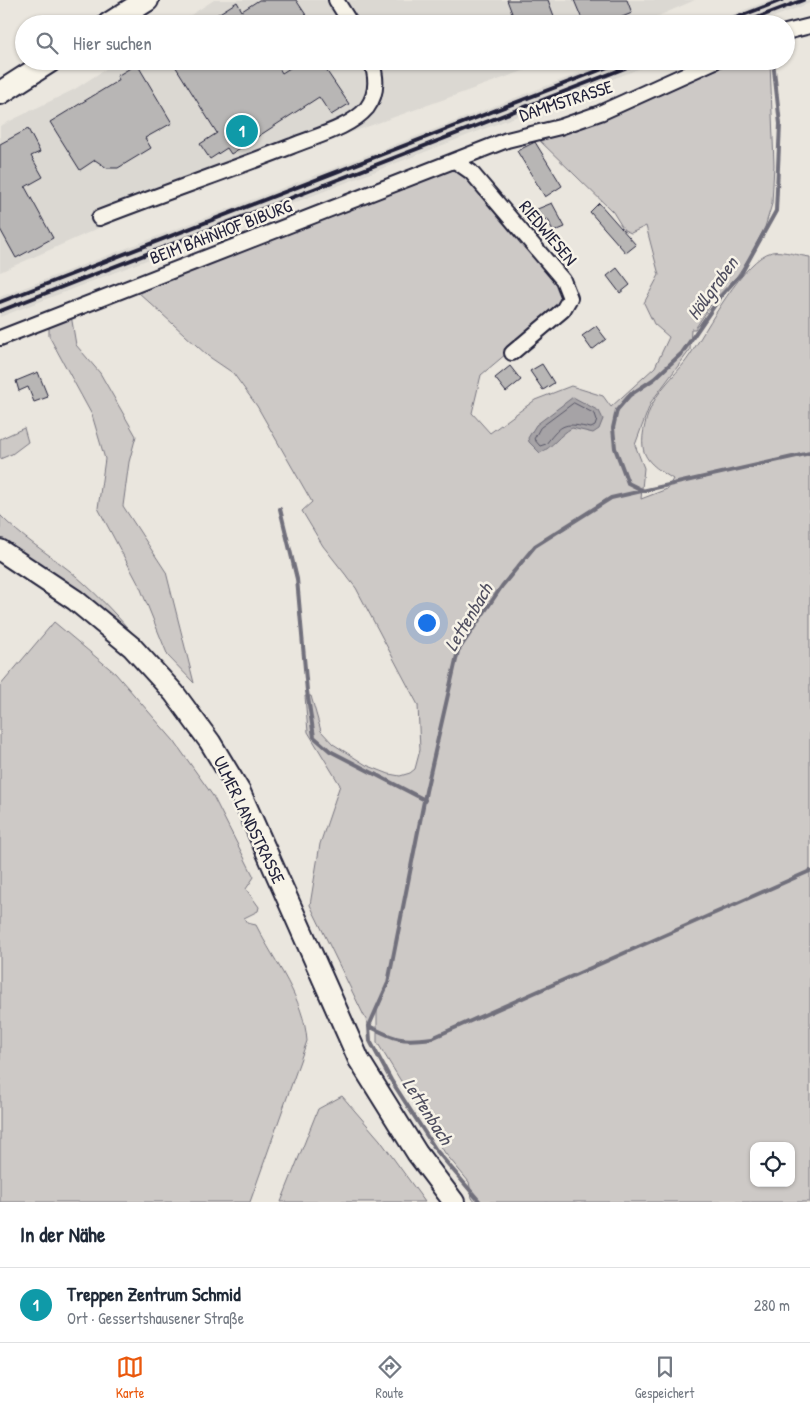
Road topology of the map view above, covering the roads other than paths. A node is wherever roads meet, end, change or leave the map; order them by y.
1 (147, 0) edge
2 (341, 1) edge
3 (123, 15) edge
4 (348, 15) edge
5 (810, 26) edge
6 (795, 30) edge
7 (36, 70) edge
8 (374, 70) edge
9 (696, 70) edge
10 (0, 93) edge
11 (455, 161) junction
12 (99, 218) dead end
13 (0, 338) edge
14 (512, 353) dead end
15 (0, 550) edge
16 (454, 1202) edge

1 - 3 main road
2 - 4 street
5 - 6 street
7 - 10 main road
8 - 12 street
9 - 11 street, DAMMSTRASSE
11 - 13 street, BEIM BAHNHOF BIBURG
11 - 14 street, RIEDWIESEN
15 - 16 main road, ULMER LANDSTRASSE

